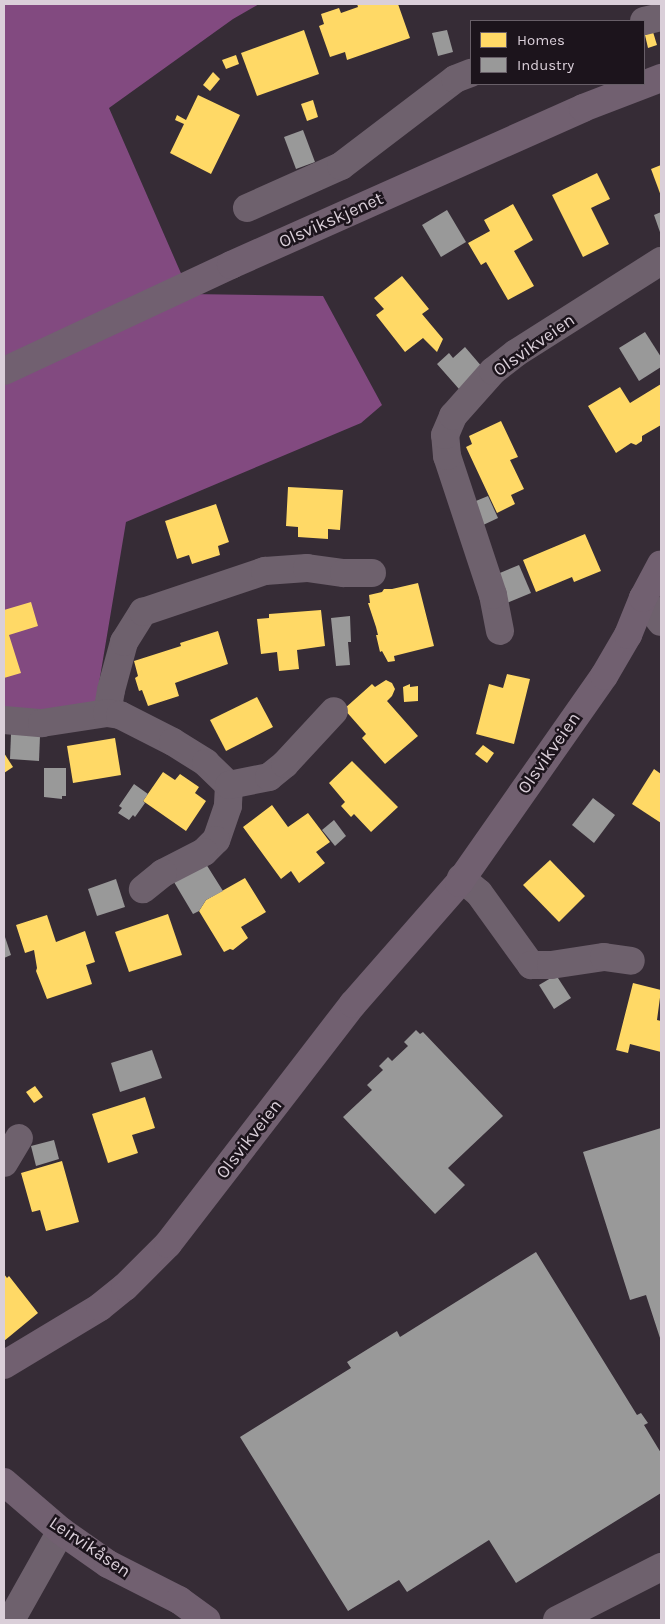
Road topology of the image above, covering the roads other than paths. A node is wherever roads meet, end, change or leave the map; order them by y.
1 (661, 17) edge
2 (645, 22) edge
3 (470, 74) edge
4 (661, 78) edge
5 (645, 84) edge
6 (643, 85) edge
7 (247, 208) dead end
8 (661, 261) edge
9 (4, 371) edge
10 (661, 564) edge
11 (372, 573) dead end
12 (643, 598) junction
13 (661, 622) edge
14 (500, 631) dead end
15 (334, 711) dead end
16 (107, 713) junction
17 (4, 720) edge
18 (229, 786) junction
19 (461, 878) junction
20 (143, 889) dead end
21 (631, 961) dead end
22 (19, 1138) dead end
23 (4, 1164) edge
24 (4, 1365) edge
25 (4, 1482) edge
26 (61, 1531) junction
27 (661, 1566) edge
28 (11, 1620) edge
29 (207, 1620) edge
30 (557, 1620) edge

1 - 2 street
3 - 7 street
4 - 5 main road, Olsvikskjenet
6 - 9 main road, Olsvikskjenet
8 - 14 street, Olsvikveien
10 - 12 main road, Olsvikveien
11 - 16 street
12 - 13 street
12 - 19 main road, Olsvikveien
15 - 18 street
16 - 17 street
16 - 18 street
18 - 20 street
19 - 21 street
19 - 24 main road, Olsvikveien
22 - 23 street
25 - 26 main road, Leirvikåsen
26 - 28 street
26 - 29 main road, Leirvikåsen
27 - 30 street

